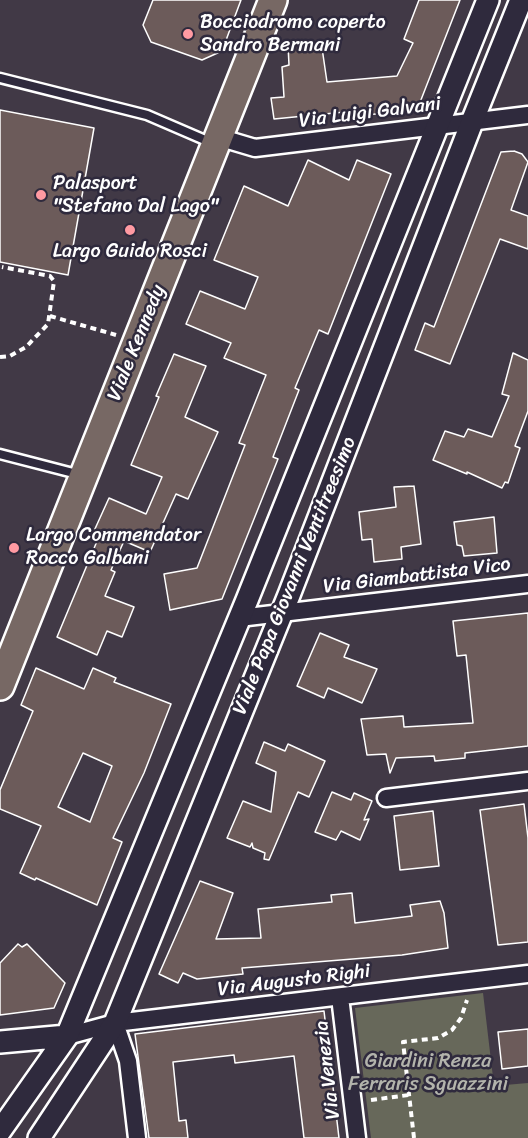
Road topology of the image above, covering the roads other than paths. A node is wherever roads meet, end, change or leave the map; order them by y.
1 (273, 0) edge
2 (488, 0) edge
3 (522, 0) edge
4 (0, 78) edge
5 (528, 115) edge
6 (472, 122) junction
7 (436, 126) junction
8 (217, 140) junction
9 (0, 454) edge
10 (85, 476) junction
11 (528, 584) edge
12 (281, 614) junction
13 (239, 618) junction
14 (0, 686) edge
15 (528, 781) edge
16 (386, 798) dead end
17 (528, 974) edge
18 (340, 996) junction
19 (115, 1023) junction
20 (67, 1036) junction
21 (0, 1042) edge
22 (0, 1131) edge
23 (39, 1138) edge
24 (137, 1138) edge
25 (357, 1138) edge

1 - 8 main road, Viale Kennedy
2 - 7 street, Viale Papa Giovanni Ventitreesimo
3 - 6 street, Viale Papa Giovanni Ventitreesimo
4 - 8 lane
5 - 6 street, Via Luigi Galvani
6 - 7 street, Via Luigi Galvani
6 - 12 street, Viale Papa Giovanni Ventitreesimo
7 - 8 street, Via Luigi Galvani
7 - 13 street, Viale Papa Giovanni Ventitreesimo
8 - 10 main road, Viale Kennedy
9 - 10 lane
10 - 14 main road, Viale Kennedy
11 - 12 street, Via Giambattista Vico
12 - 13 street, Via Giambattista Vico
12 - 19 street, Viale Papa Giovanni Ventitreesimo
13 - 20 street, Viale Papa Giovanni Ventitreesimo
15 - 16 street
17 - 18 street, Via Augusto Righi
18 - 19 street, Via Augusto Righi
18 - 25 street, Via Venezia
19 - 20 street, Via Augusto Righi
19 - 23 street, Viale Papa Giovanni Ventitreesimo
19 - 24 street
20 - 21 street
20 - 22 street, Viale Papa Giovanni Ventitreesimo

